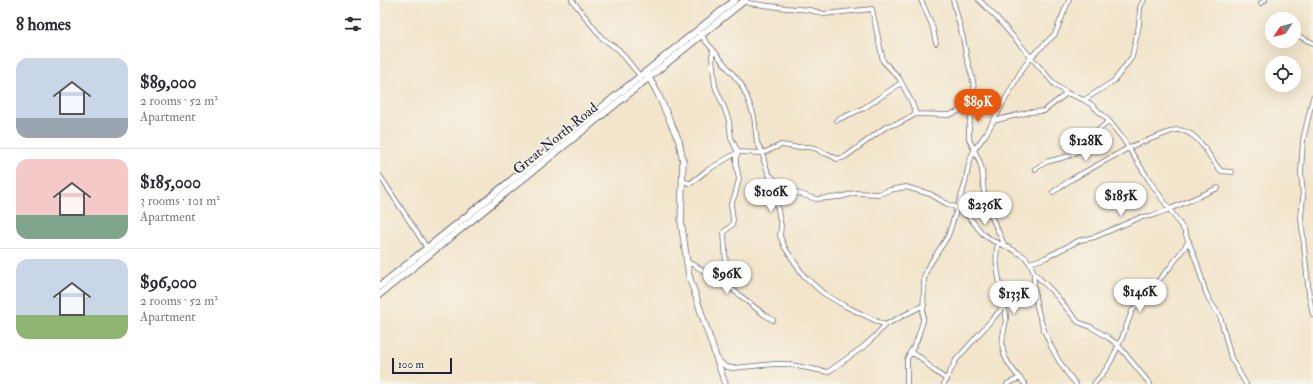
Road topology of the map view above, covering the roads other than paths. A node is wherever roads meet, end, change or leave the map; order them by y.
1 (572, 0) edge
2 (735, 0) edge
3 (921, 0) edge
4 (953, 0) edge
5 (979, 0) edge
6 (1069, 0) edge
7 (1144, 0) edge
8 (747, 1) edge
9 (699, 33) junction
10 (1301, 37) edge
11 (936, 43) dead end
12 (1313, 43) edge
13 (713, 50) junction
14 (1031, 57) junction
15 (648, 75) junction
16 (640, 76) junction
17 (900, 83) junction
18 (1067, 93) junction
19 (1313, 97) edge
20 (1084, 100) junction
21 (972, 103) junction
22 (916, 114) junction
23 (837, 120) dead end
24 (993, 120) junction
25 (1109, 121) junction
26 (1129, 148) junction
27 (974, 150) junction
28 (738, 152) junction
29 (763, 153) junction
30 (1036, 168) dead end
31 (1232, 172) dead end
32 (770, 175) junction
33 (380, 176) edge
34 (683, 181) junction
35 (1218, 188) dead end
36 (1053, 192) dead end
37 (958, 208) junction
38 (1170, 209) junction
39 (1188, 241) junction
40 (998, 243) junction
41 (1005, 246) junction
42 (427, 248) junction
43 (687, 262) junction
44 (1030, 263) junction
45 (1034, 273) junction
46 (381, 283) edge
47 (727, 283) junction
48 (380, 294) edge
49 (924, 305) junction
50 (1004, 306) junction
51 (1313, 315) edge
52 (772, 320) dead end
53 (885, 325) junction
54 (1118, 345) junction
55 (910, 352) junction
56 (717, 360) junction
57 (1020, 378) junction
58 (947, 380) junction
59 (725, 384) edge
60 (907, 384) edge
61 (944, 384) edge
62 (1007, 384) edge
63 (1025, 384) edge
64 (1076, 384) edge
65 (1094, 384) edge
66 (1150, 384) edge
67 (1246, 384) edge

1 - 16 street
2 - 9 main road, Great North Road
3 - 11 street
4 - 21 street
5 - 14 street
6 - 14 street
7 - 20 street
8 - 9 main road, Great North Road
8 - 17 street
9 - 13 street
9 - 15 main road, Great North Road
10 - 12 street
13 - 28 street
13 - 29 street
14 - 18 street
14 - 24 street
15 - 16 main road, Great North Road
15 - 34 street
15 - 48 main road, Great North Road
16 - 42 main road, Great North Road
17 - 22 street
17 - 23 street
18 - 20 street
18 - 24 street
19 - 51 street
20 - 25 street
21 - 22 street
21 - 27 street
22 - 29 street
24 - 27 street
25 - 26 street
25 - 30 street
26 - 31 street
26 - 36 street
26 - 38 street
27 - 37 street
27 - 41 street
28 - 29 street
28 - 34 street
28 - 47 street
29 - 32 street
32 - 37 street
32 - 53 street
33 - 42 street
34 - 43 street
35 - 38 street
37 - 40 street
37 - 49 street
38 - 39 street
38 - 44 street
39 - 54 street
39 - 67 street
40 - 41 street
40 - 50 street
41 - 44 street
42 - 46 main road, Great North Road
43 - 47 street
43 - 56 street
44 - 45 street
45 - 54 street
45 - 64 street
47 - 52 street
49 - 53 street
49 - 55 street
50 - 57 street
50 - 58 street
53 - 56 street
54 - 65 street
54 - 66 street
55 - 58 street
55 - 60 street
56 - 59 street
57 - 62 street
57 - 63 street
58 - 61 street

